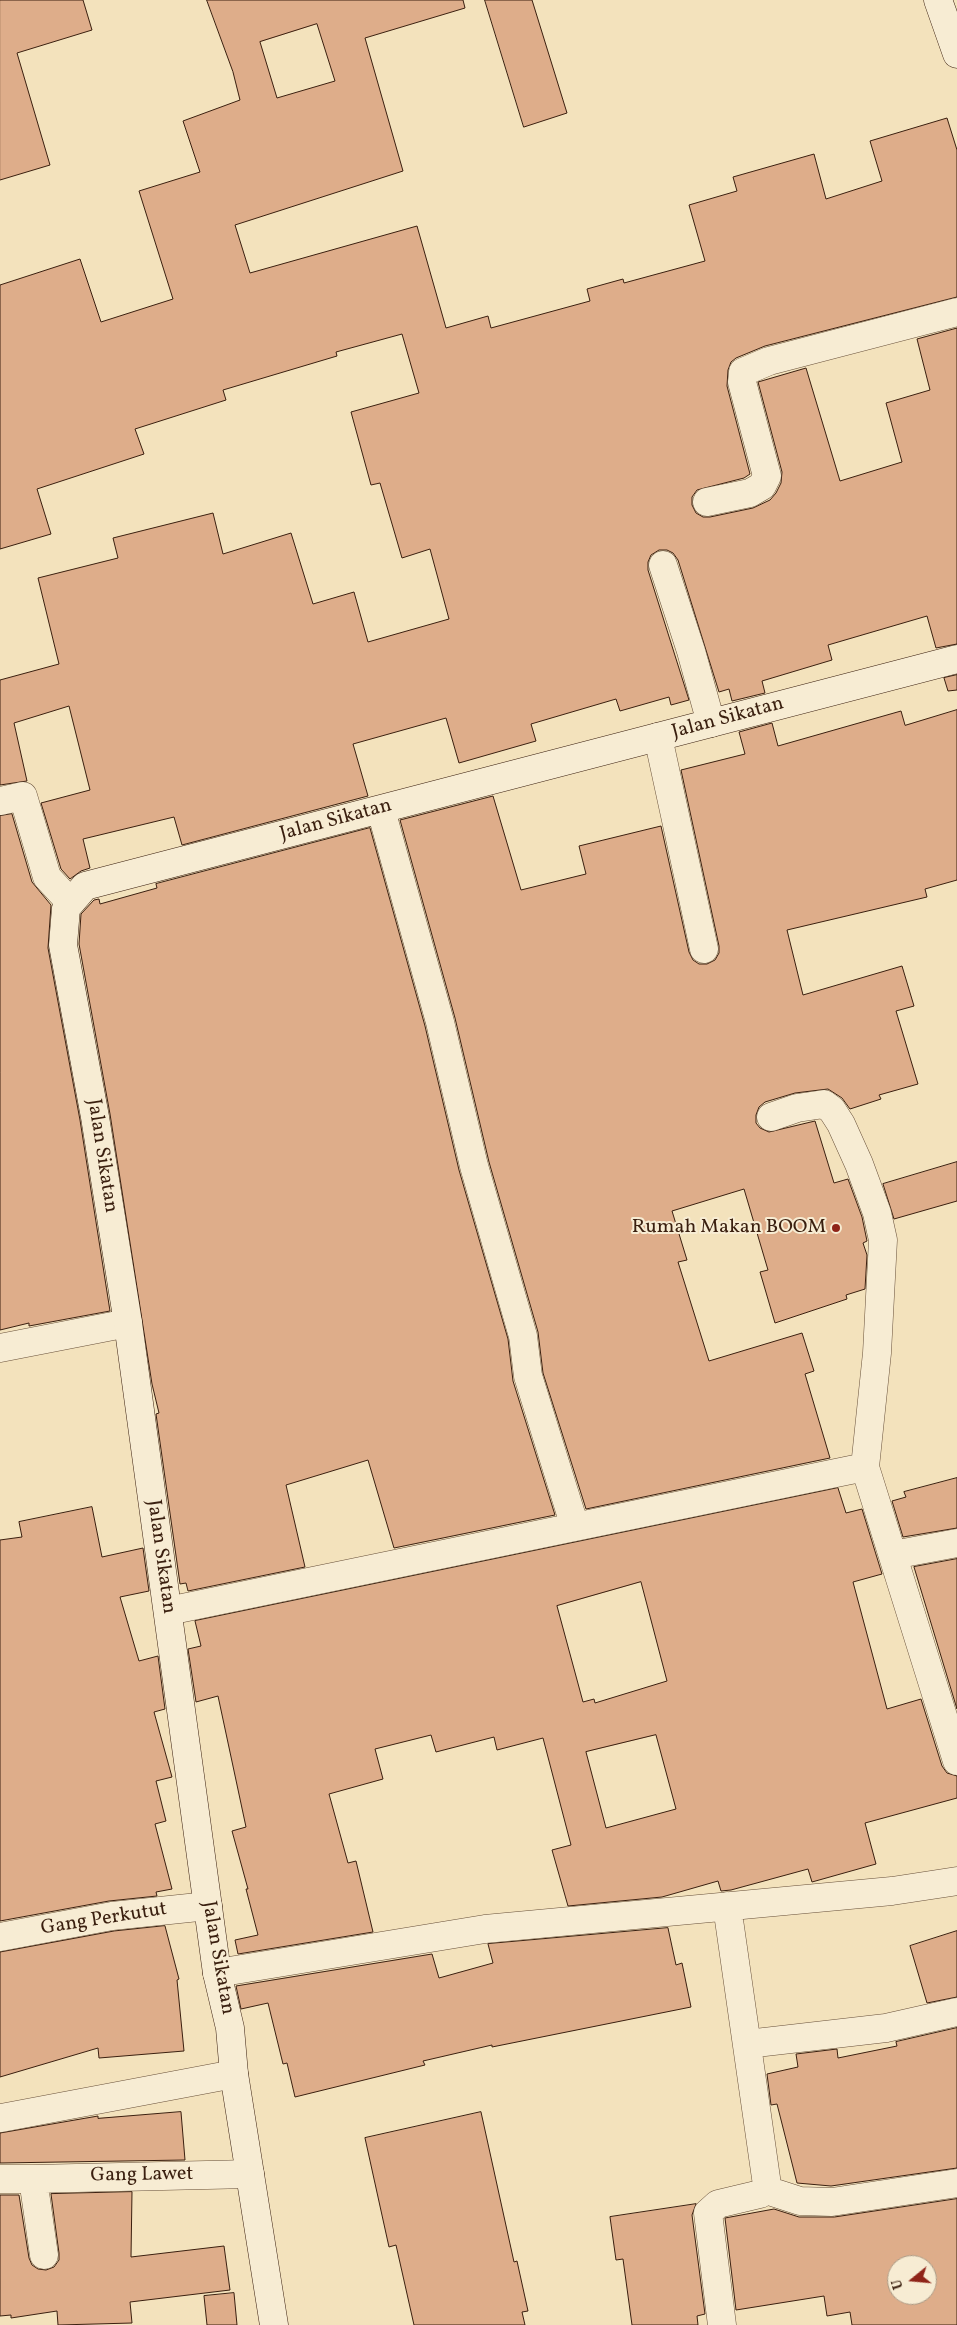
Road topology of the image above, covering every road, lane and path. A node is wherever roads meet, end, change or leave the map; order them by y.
1 (938, 0) edge
2 (957, 54) edge
3 (957, 312) edge
4 (707, 502) dead end
5 (663, 565) dead end
6 (957, 659) edge
7 (711, 723) junction
8 (658, 737) junction
9 (0, 801) edge
10 (380, 810) junction
11 (70, 902) junction
12 (704, 950) dead end
13 (771, 1117) dead end
14 (128, 1323) junction
15 (0, 1348) edge
16 (865, 1467) junction
17 (574, 1527) junction
18 (957, 1543) edge
19 (893, 1555) junction
20 (168, 1611) junction
21 (957, 1761) edge
22 (957, 1881) edge
23 (208, 1906) junction
24 (727, 1906) junction
25 (0, 1937) edge
26 (217, 1973) junction
27 (957, 2012) edge
28 (747, 2044) junction
29 (234, 2074) junction
30 (1, 2118) edge
31 (250, 2174) junction
32 (0, 2178) edge
33 (33, 2179) junction
34 (957, 2183) edge
35 (766, 2190) junction
36 (44, 2256) dead end
37 (274, 2325) edge
38 (722, 2325) edge

1 - 2 street
3 - 4 street
5 - 7 street
6 - 7 street, Jalan Sikatan
7 - 8 street, Jalan Sikatan
8 - 10 street, Jalan Sikatan
8 - 12 street
9 - 11 street
10 - 11 street, Jalan Sikatan
10 - 17 street
11 - 14 street, Jalan Sikatan
13 - 16 street
14 - 15 street
14 - 20 street, Jalan Sikatan
16 - 17 street
16 - 19 street
17 - 20 street
18 - 19 street
19 - 21 street
20 - 23 street, Jalan Sikatan
22 - 24 street
23 - 25 street, Gang Perkutut
23 - 26 street, Jalan Sikatan
24 - 26 street
24 - 28 street
26 - 29 street, Jalan Sikatan
27 - 28 street
28 - 35 street
29 - 30 street
29 - 31 street, Jalan Sikatan
31 - 33 street, Gang Lawet
31 - 37 street, Jalan Sikatan
32 - 33 street, Gang Lawet
33 - 36 street
34 - 35 street
35 - 38 street

